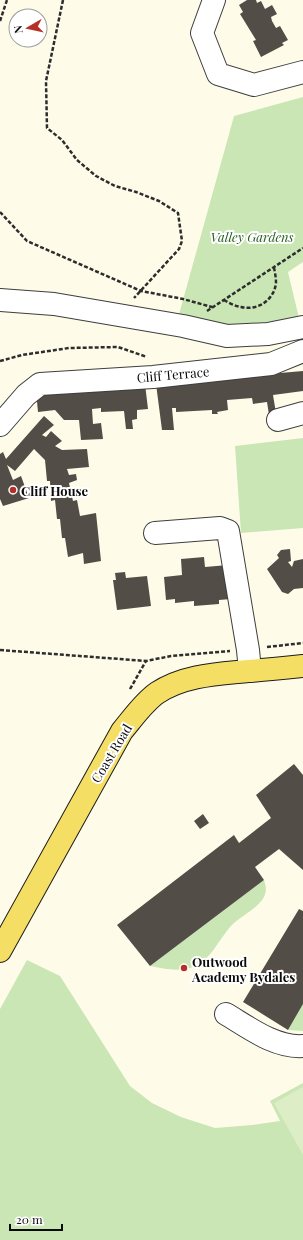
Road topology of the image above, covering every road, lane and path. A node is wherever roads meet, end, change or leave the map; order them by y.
1 (7, 0) edge
2 (63, 0) edge
3 (214, 0) edge
4 (0, 21) edge
5 (303, 72) edge
6 (0, 212) edge
7 (303, 248) edge
8 (274, 268) junction
9 (141, 291) junction
10 (0, 300) edge
11 (224, 300) junction
12 (212, 307) junction
13 (183, 326) junction
14 (303, 327) edge
15 (303, 351) edge
16 (152, 358) dead end
17 (0, 362) edge
18 (303, 413) edge
19 (278, 420) dead end
20 (0, 424) edge
21 (155, 533) dead end
22 (0, 650) edge
23 (146, 661) dead end
24 (303, 666) edge
25 (250, 671) junction
26 (0, 951) edge
27 (226, 1014) dead end
28 (303, 1046) edge

1 - 4 path
2 - 9 path
3 - 5 street
6 - 9 path
7 - 8 path
8 - 11 path
8 - 11 path
9 - 12 path
10 - 13 street
11 - 12 path
12 - 13 path
13 - 14 street
15 - 20 street, Cliff Terrace
16 - 17 path
18 - 19 street
21 - 25 street
22 - 23 path
24 - 25 main road, Coast Road
25 - 26 main road, Coast Road
27 - 28 street

